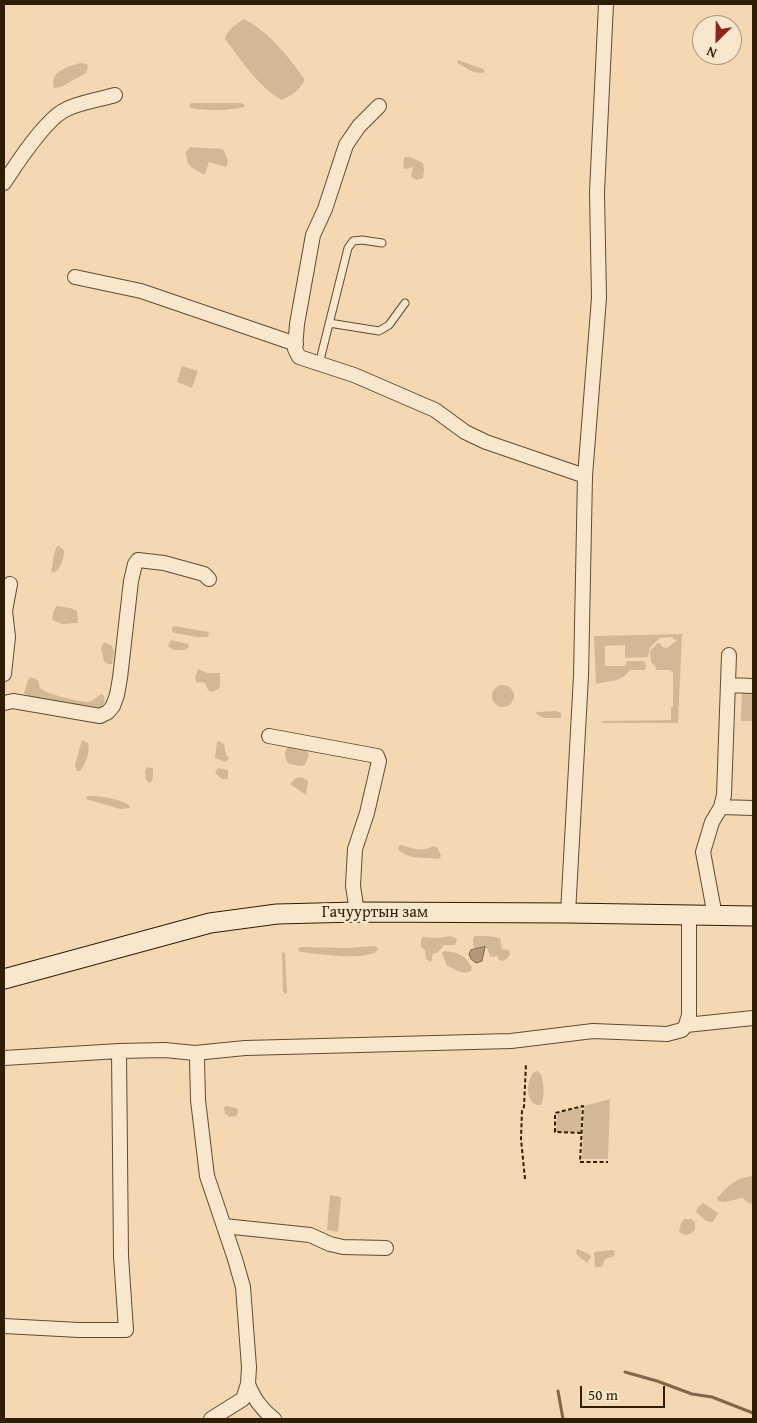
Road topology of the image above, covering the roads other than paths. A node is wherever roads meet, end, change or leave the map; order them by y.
1 (606, 4) edge
2 (115, 95) dead end
3 (379, 106) dead end
4 (4, 182) edge
5 (382, 243) dead end
6 (75, 276) dead end
7 (405, 302) dead end
8 (329, 323) junction
9 (296, 344) junction
10 (319, 365) junction
11 (584, 476) junction
12 (208, 579) dead end
13 (10, 584) dead end
14 (729, 655) dead end
15 (4, 674) edge
16 (728, 685) junction
17 (753, 686) edge
18 (4, 703) edge
19 (269, 736) dead end
20 (721, 806) junction
21 (753, 808) edge
22 (358, 912) junction
23 (568, 913) junction
24 (689, 916) junction
25 (715, 916) junction
26 (753, 916) edge
27 (4, 979) edge
28 (753, 1018) edge
29 (686, 1025) junction
30 (119, 1051) junction
31 (195, 1053) junction
32 (4, 1058) edge
33 (224, 1226) junction
34 (386, 1248) dead end
35 (4, 1326) edge
36 (248, 1384) junction
37 (211, 1419) edge
38 (274, 1419) edge

1 - 11 street
2 - 4 street
3 - 9 street
5 - 8 lane
6 - 9 street
7 - 8 lane
8 - 10 lane
9 - 10 street
10 - 11 street
11 - 23 street
12 - 18 street
13 - 15 street
14 - 16 street
16 - 17 street
16 - 20 street
19 - 22 street
20 - 21 street
20 - 25 street
22 - 23 main road, Гачууртын зам
22 - 27 main road, Гачууртын зам
23 - 24 main road, Гачууртын зам
24 - 25 main road, Гачууртын зам
24 - 29 street
25 - 26 main road, Гачууртын зам
28 - 29 street
29 - 31 street
30 - 31 street
30 - 32 street
30 - 35 street
31 - 33 street
33 - 34 street
33 - 36 street
36 - 37 street
36 - 38 street

